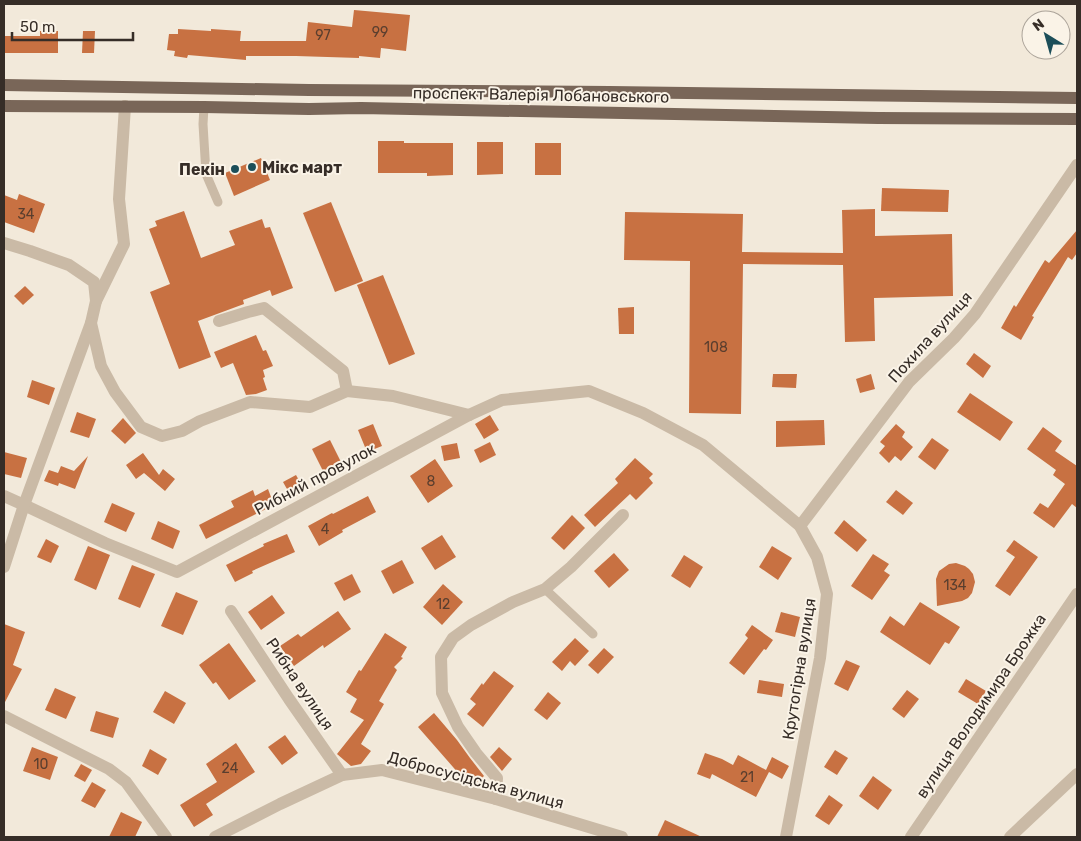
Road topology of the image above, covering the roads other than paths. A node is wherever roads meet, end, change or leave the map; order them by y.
1 (4, 85) edge
2 (1077, 98) edge
3 (4, 106) edge
4 (125, 106) junction
5 (204, 107) junction
6 (1077, 119) edge
7 (1077, 165) edge
8 (218, 202) dead end
9 (4, 243) edge
10 (96, 301) junction
11 (220, 321) dead end
12 (91, 323) junction
13 (347, 391) junction
14 (469, 415) junction
15 (4, 496) edge
16 (24, 504) junction
17 (623, 515) dead end
18 (800, 526) junction
19 (4, 567) edge
20 (545, 589) junction
21 (1077, 594) edge
22 (231, 610) dead end
23 (593, 634) dead end
24 (4, 716) edge
25 (1077, 774) edge
26 (342, 775) junction
27 (496, 799) junction
28 (166, 837) edge
29 (215, 837) edge
30 (622, 837) edge
31 (786, 837) edge
32 (911, 837) edge
33 (1010, 837) edge

1 - 2 main road, проспект Валерія Лобановського
3 - 4 main road, проспект Валерія Лобановського
4 - 5 main road, проспект Валерія Лобановського
4 - 10 street
5 - 6 main road, проспект Валерія Лобановського
5 - 8 lane
7 - 18 street, Похила вулиця
9 - 10 street
10 - 12 street
11 - 13 street
12 - 13 street
12 - 16 street
13 - 14 street
14 - 16 street, Рибний провулок
14 - 18 street, Крутогірна вулиця
15 - 16 street
16 - 19 street
17 - 20 street
18 - 31 street, Крутогірна вулиця
20 - 23 lane
20 - 27 street
21 - 32 street, вулиця Володимира Брожка
22 - 26 street, Рибна вулиця
24 - 28 street
25 - 33 street
26 - 27 street, Добросусідська вулиця
26 - 29 street, Добросусідська вулиця
27 - 30 street, Добросусідська вулиця

